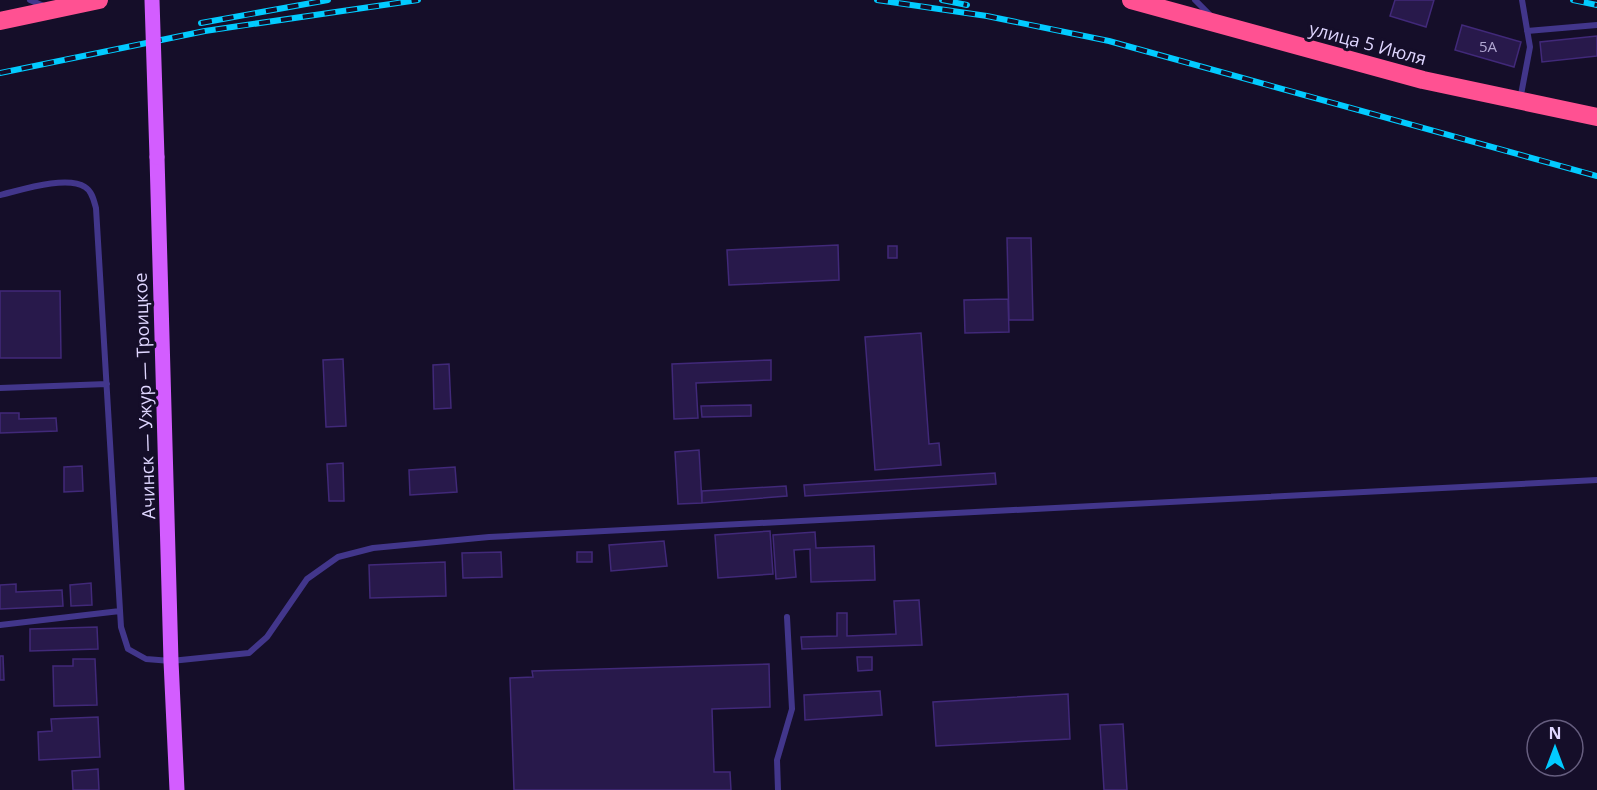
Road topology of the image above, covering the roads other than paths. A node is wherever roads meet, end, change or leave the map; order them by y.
1 (30, 0) edge
2 (93, 0) edge
3 (152, 0) edge
4 (1131, 0) edge
5 (1195, 0) edge
6 (1522, 0) edge
7 (52, 10) junction
8 (0, 21) edge
9 (1218, 24) junction
10 (1597, 25) edge
11 (1527, 31) junction
12 (1520, 100) junction
13 (1597, 117) edge
14 (0, 195) edge
15 (106, 384) junction
16 (0, 388) edge
17 (1597, 480) edge
18 (120, 611) junction
19 (787, 617) dead end
20 (0, 625) edge
21 (171, 661) junction
22 (177, 790) edge
23 (778, 790) edge

1 - 7 lane
2 - 7 highway
3 - 21 main road, Ачинск — Ужур — Троицкое, bridge
4 - 9 highway, улица 5 Июля
5 - 9 lane
6 - 11 lane
7 - 8 highway
9 - 12 highway, улица 5 Июля
10 - 11 lane
11 - 12 lane
12 - 13 highway, улица 5 Июля
14 - 15 lane
15 - 16 lane
15 - 18 lane
17 - 21 lane
18 - 20 lane
18 - 21 lane
19 - 23 lane
21 - 22 main road, Ачинск — Ужур — Троицкое

